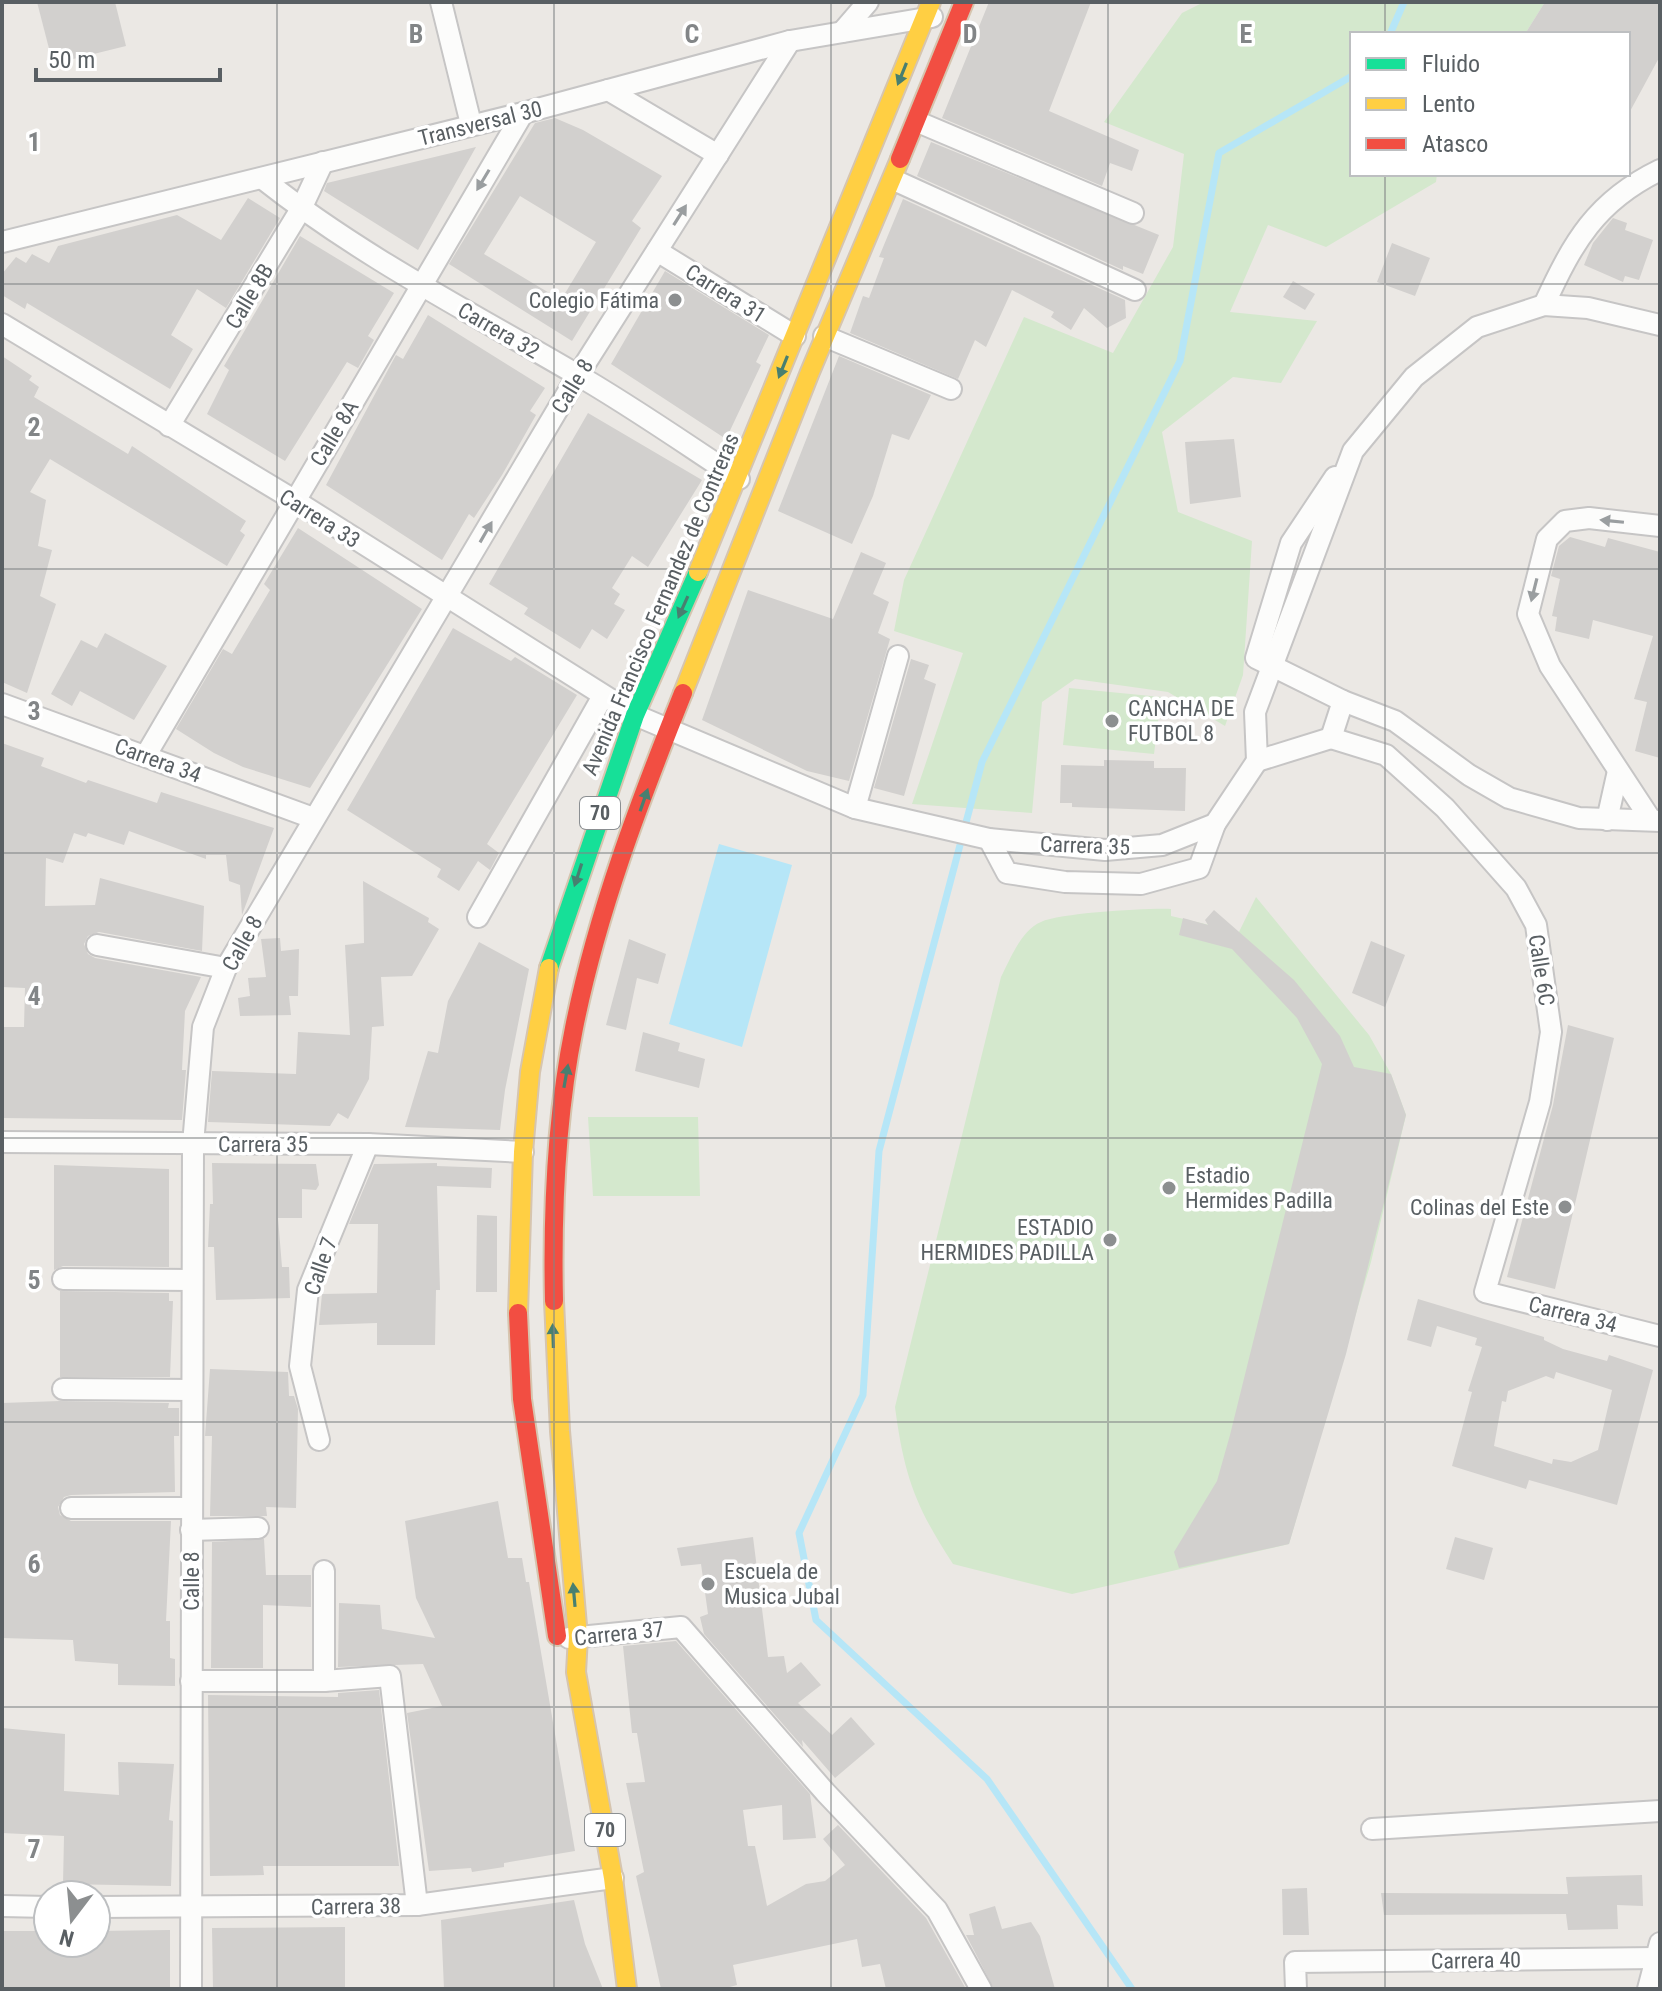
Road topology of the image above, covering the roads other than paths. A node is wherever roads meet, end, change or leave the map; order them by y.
1 (441, 2) edge
2 (868, 2) edge
3 (898, 2) edge
4 (962, 8) edge
5 (924, 13) edge
6 (842, 32) junction
7 (790, 41) junction
8 (608, 90) junction
9 (523, 113) junction
10 (918, 122) junction
11 (471, 124) junction
12 (718, 155) junction
13 (323, 162) junction
14 (1660, 170) edge
15 (263, 179) junction
16 (894, 180) junction
17 (301, 209) junction
18 (1133, 213) dead end
19 (2, 242) edge
20 (657, 251) junction
21 (421, 286) junction
22 (1135, 290) dead end
23 (1544, 305) junction
24 (2, 324) edge
25 (1660, 325) edge
26 (795, 336) junction
27 (824, 336) junction
28 (578, 375) junction
29 (951, 389) dead end
30 (169, 426) junction
31 (739, 479) junction
32 (294, 500) junction
33 (1660, 526) edge
34 (447, 599) junction
35 (898, 656) dead end
36 (1272, 668) junction
37 (603, 696) junction
38 (1343, 701) junction
39 (2, 704) edge
40 (635, 715) junction
41 (668, 729) junction
42 (1331, 738) junction
43 (146, 755) junction
44 (1257, 761) junction
45 (1618, 771) junction
46 (855, 808) junction
47 (313, 818) junction
48 (1607, 820) junction
49 (1656, 820) edge
50 (1215, 824) junction
51 (980, 837) junction
52 (478, 917) dead end
53 (97, 945) dead end
54 (226, 968) junction
55 (2, 1142) edge
56 (193, 1144) junction
57 (368, 1144) junction
58 (523, 1152) junction
59 (63, 1279) dead end
60 (192, 1280) junction
61 (1485, 1292) joint
62 (1660, 1336) edge
63 (63, 1389) dead end
64 (192, 1390) junction
65 (319, 1440) dead end
66 (71, 1508) dead end
67 (191, 1508) junction
68 (258, 1528) dead end
69 (191, 1530) junction
70 (324, 1571) dead end
71 (568, 1638) junction
72 (191, 1681) junction
73 (324, 1681) junction
74 (1660, 1811) edge
75 (1372, 1829) dead end
76 (613, 1878) junction
77 (417, 1905) junction
78 (2, 1906) edge
79 (32, 1907) edge
80 (112, 1907) edge
81 (190, 1908) junction
82 (1658, 1950) edge
83 (191, 1989) edge
84 (627, 1989) edge
85 (981, 1989) edge
86 (1296, 1989) edge
87 (1648, 1989) edge

1 - 11 street
2 - 6 street
3 - 5 street
4 - 5 street, Transversal 30
4 - 10 main road, Avenida Francisco Fernandez de Contreras / 70
5 - 6 street, Transversal 30
5 -> 26 main road, Avenida Francisco Fernandez de Contreras / 70
6 - 7 street, Transversal 30
7 - 8 street, Transversal 30
7 - 12 street, Calle 8
8 - 9 street, Transversal 30
8 - 12 street
9 - 11 street, Transversal 30
9 -> 21 street, Calle 8A
10 - 16 main road, Avenida Francisco Fernandez de Contreras / 70
10 - 18 street
11 - 13 street, Transversal 30
20 -> 12 street, Calle 8
13 - 15 street, Transversal 30
13 - 17 street, Calle 8B
14 - 23 street
15 - 17 street, Carrera 32
15 - 19 street, Transversal 30
16 - 22 street
16 - 27 main road, Avenida Francisco Fernandez de Contreras / 70
17 - 21 street, Carrera 32
17 - 30 street, Calle 8B
20 - 26 street, Carrera 31
20 - 28 street, Calle 8
21 - 28 street, Carrera 32
21 - 32 street, Calle 8A
23 - 25 street
23 - 36 street
24 - 30 street, Carrera 33
26 -> 31 main road, Avenida Francisco Fernandez de Contreras / 70
27 - 29 street
27 - 41 main road, Avenida Francisco Fernandez de Contreras / 70
28 - 31 street, Carrera 32
34 -> 28 street, Calle 8
30 - 32 street, Carrera 33
31 -> 40 main road, Avenida Francisco Fernandez de Contreras / 70
32 - 34 street, Carrera 33
32 - 43 street, Calle 8A
33 -> 45 street
34 - 37 street, Carrera 33
34 - 47 street, Calle 8
35 - 46 street
36 - 38 street
36 - 44 street
37 - 40 street, Carrera 33
37 - 52 street
38 - 42 street
38 - 48 street
39 - 43 street, Carrera 34
40 - 41 street, Carrera 33
40 -> 58 main road, Avenida Francisco Fernandez de Contreras / 70
41 - 46 street, Carrera 33
71 -> 41 main road, Avenida Francisco Fernandez de Contreras / 70
42 - 44 street
42 - 61 street, Calle 6C
43 - 47 street, Carrera 34
44 - 50 street
45 - 48 street
45 - 49 street
46 - 51 street, Carrera 35
47 - 54 street, Calle 8
48 - 49 street
50 - 51 street, Carrera 35
50 - 51 street
53 - 54 street
54 - 56 street, Calle 8
55 - 56 street, Carrera 35
56 - 57 street, Carrera 35
56 - 60 street, Calle 8
57 - 58 street, Carrera 35
57 - 65 street, Calle 7
58 - 71 main road, Avenida Francisco Fernandez de Contreras / 70
59 - 60 street
60 - 64 street, Calle 8
61 - 62 street, Carrera 34
63 - 64 street
64 - 67 street, Calle 8
66 - 67 street
67 - 69 street, Calle 8
68 - 69 street
69 - 72 street, Calle 8
70 - 73 street
71 - 76 main road, Avenida Francisco Fernandez de Contreras / 70
71 - 85 street, Carrera 37
72 - 73 street
72 - 81 street, Calle 8
73 - 77 street
74 - 75 street
76 - 77 street, Carrera 38
76 - 84 main road, Avenida Francisco Fernandez de Contreras / 70
77 - 81 street, Carrera 38
78 - 79 street
80 - 81 street, Carrera 38
81 - 83 street, Calle 8
82 - 86 street, Carrera 40
82 - 87 street

